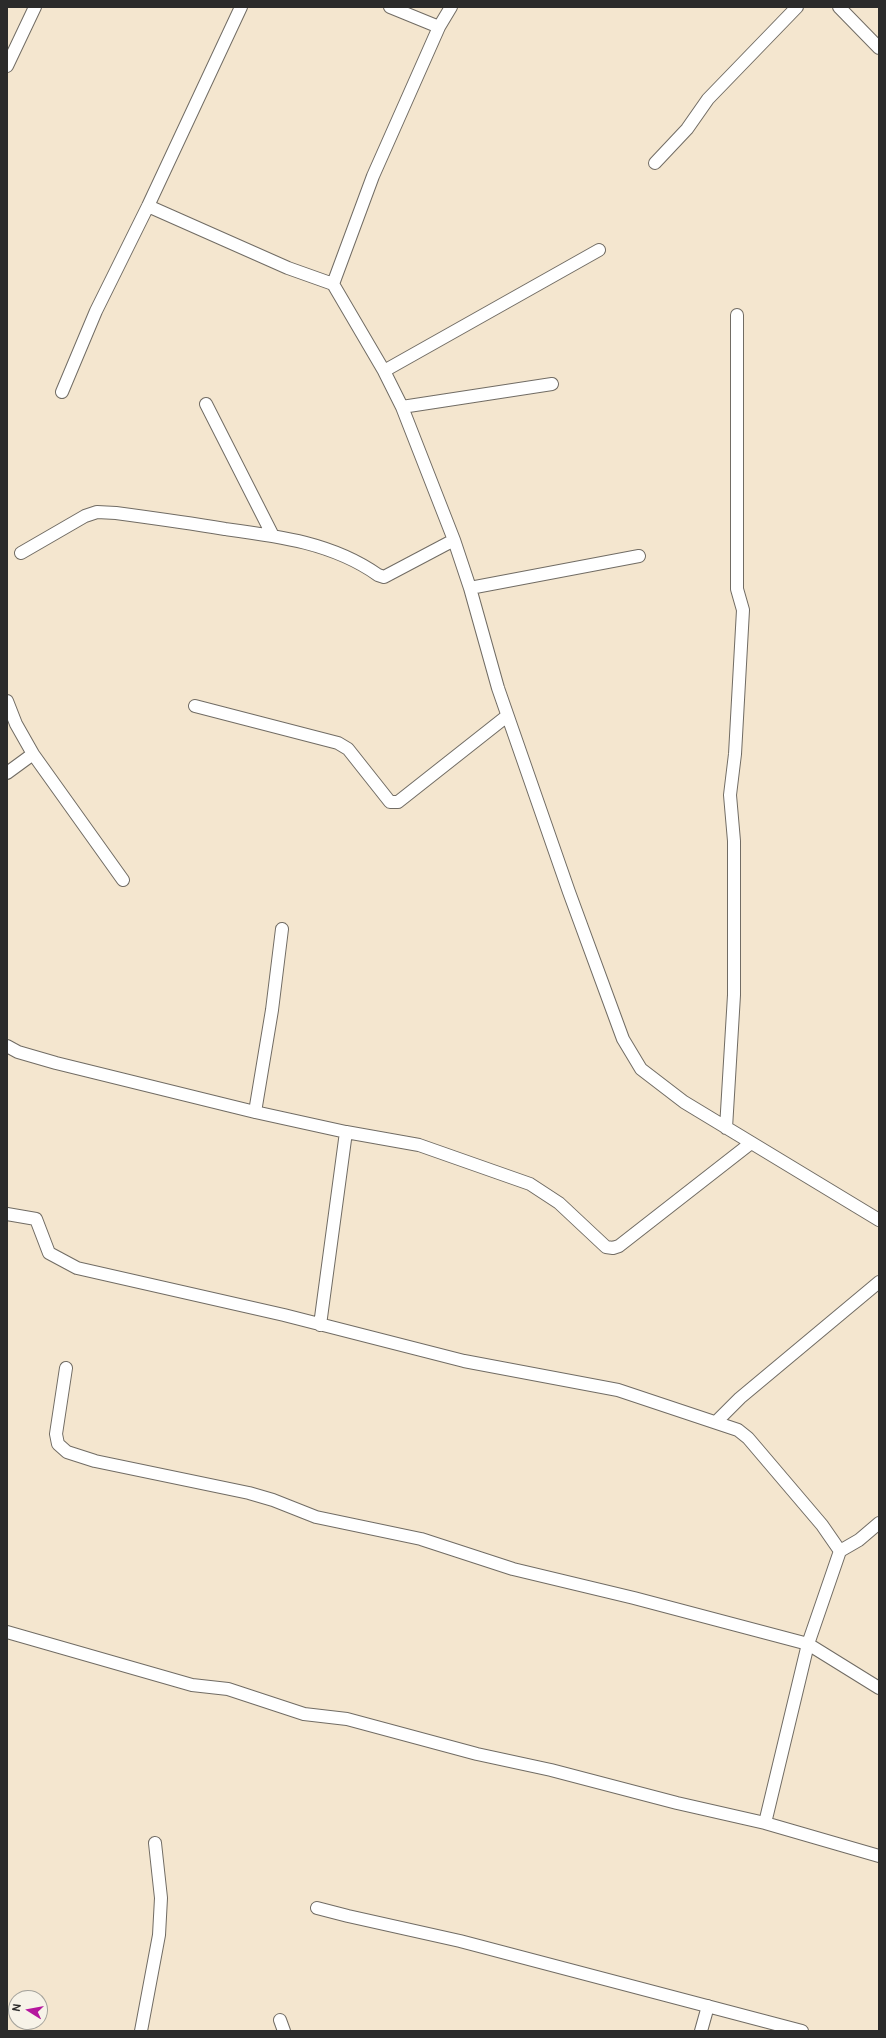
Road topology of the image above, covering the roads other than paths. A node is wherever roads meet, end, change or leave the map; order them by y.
1 (35, 7) edge
2 (241, 7) edge
3 (390, 7) edge
4 (451, 7) edge
5 (839, 7) edge
6 (791, 9) edge
7 (439, 27) junction
8 (879, 48) edge
9 (7, 66) edge
10 (655, 163) dead end
11 (148, 206) junction
12 (599, 250) dead end
13 (332, 284) junction
14 (737, 315) dead end
15 (384, 371) junction
16 (552, 384) dead end
17 (62, 392) dead end
18 (206, 404) dead end
19 (402, 407) junction
20 (273, 536) junction
21 (454, 540) junction
22 (21, 553) dead end
23 (639, 556) dead end
24 (470, 588) junction
25 (7, 701) edge
26 (195, 706) dead end
27 (507, 716) junction
28 (33, 754) junction
29 (7, 773) edge
30 (123, 880) dead end
31 (282, 929) dead end
32 (7, 1046) edge
33 (255, 1112) junction
34 (726, 1128) junction
35 (346, 1132) junction
36 (751, 1143) junction
37 (7, 1214) edge
38 (879, 1220) edge
39 (879, 1282) edge
40 (320, 1325) junction
41 (66, 1368) dead end
42 (716, 1422) junction
43 (879, 1522) edge
44 (840, 1551) junction
45 (7, 1632) edge
46 (808, 1644) junction
47 (879, 1688) edge
48 (765, 1823) junction
49 (155, 1843) dead end
50 (879, 1856) edge
51 (317, 1908) dead end
52 (708, 2006) junction
53 (141, 2031) edge
54 (701, 2031) edge
55 (802, 2031) edge

1 - 9 street
2 - 11 street
3 - 7 street
4 - 7 street
5 - 8 street
6 - 10 street
7 - 13 street
11 - 13 street
11 - 17 street
12 - 15 street
13 - 15 street
14 - 34 street
15 - 19 street
16 - 19 street
18 - 20 street
19 - 21 street
20 - 21 street
20 - 22 street
21 - 24 street
23 - 24 street
24 - 27 street
25 - 28 street
26 - 27 street
27 - 34 street
28 - 29 street
28 - 30 street
31 - 33 street
32 - 33 street
33 - 35 street
34 - 36 street
35 - 36 street
35 - 40 street
36 - 38 street
37 - 40 street
39 - 42 street
40 - 42 street
41 - 46 street
42 - 44 street
43 - 44 street
44 - 46 street
45 - 48 street
46 - 47 street
46 - 48 street
48 - 50 street
49 - 53 street
51 - 52 street
52 - 54 street
52 - 55 street

